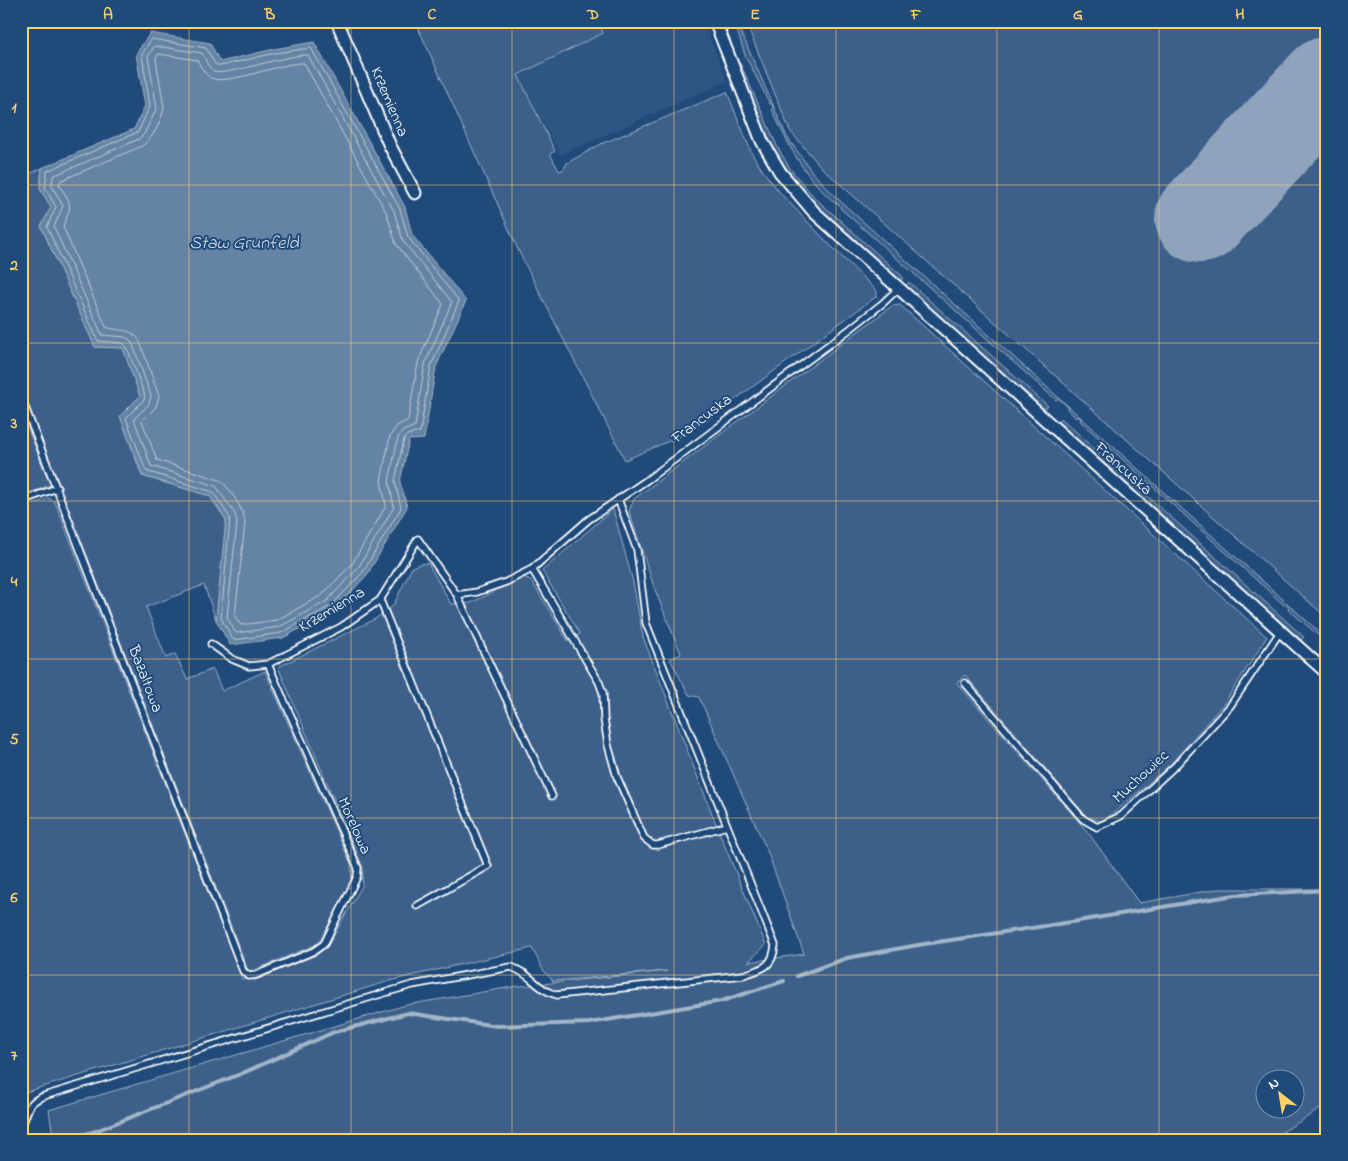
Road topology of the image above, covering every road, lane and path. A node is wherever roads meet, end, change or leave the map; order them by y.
1 (338, 21) edge
2 (715, 21) edge
3 (416, 193) dead end
4 (898, 289) junction
5 (21, 397) edge
6 (56, 488) junction
7 (618, 499) junction
8 (21, 501) edge
9 (532, 568) junction
10 (457, 595) junction
11 (380, 600) junction
12 (1280, 632) junction
13 (212, 644) dead end
14 (268, 664) junction
15 (1327, 673) edge
16 (965, 683) dead end
17 (552, 796) dead end
18 (728, 826) junction
19 (418, 906) dead end
20 (243, 972) joint
21 (21, 1128) edge

1 - 3 street, Krzemienna
2 - 4 street, Francuska
4 - 7 lane, Francuska
4 - 12 street, Francuska
5 - 6 lane, Bazaltowa
6 - 8 lane
6 - 20 lane, Bazaltowa
7 - 9 lane, Francuska
7 - 18 lane
9 - 10 lane
9 - 18 lane
10 - 11 lane, Krzemienna
10 - 17 lane
11 - 14 lane, Krzemienna
11 - 19 lane
12 - 15 street, Francuska
12 - 16 lane, Muchowiec
13 - 14 lane, Krzemienna
14 - 20 lane, Morelowa
18 - 21 lane

